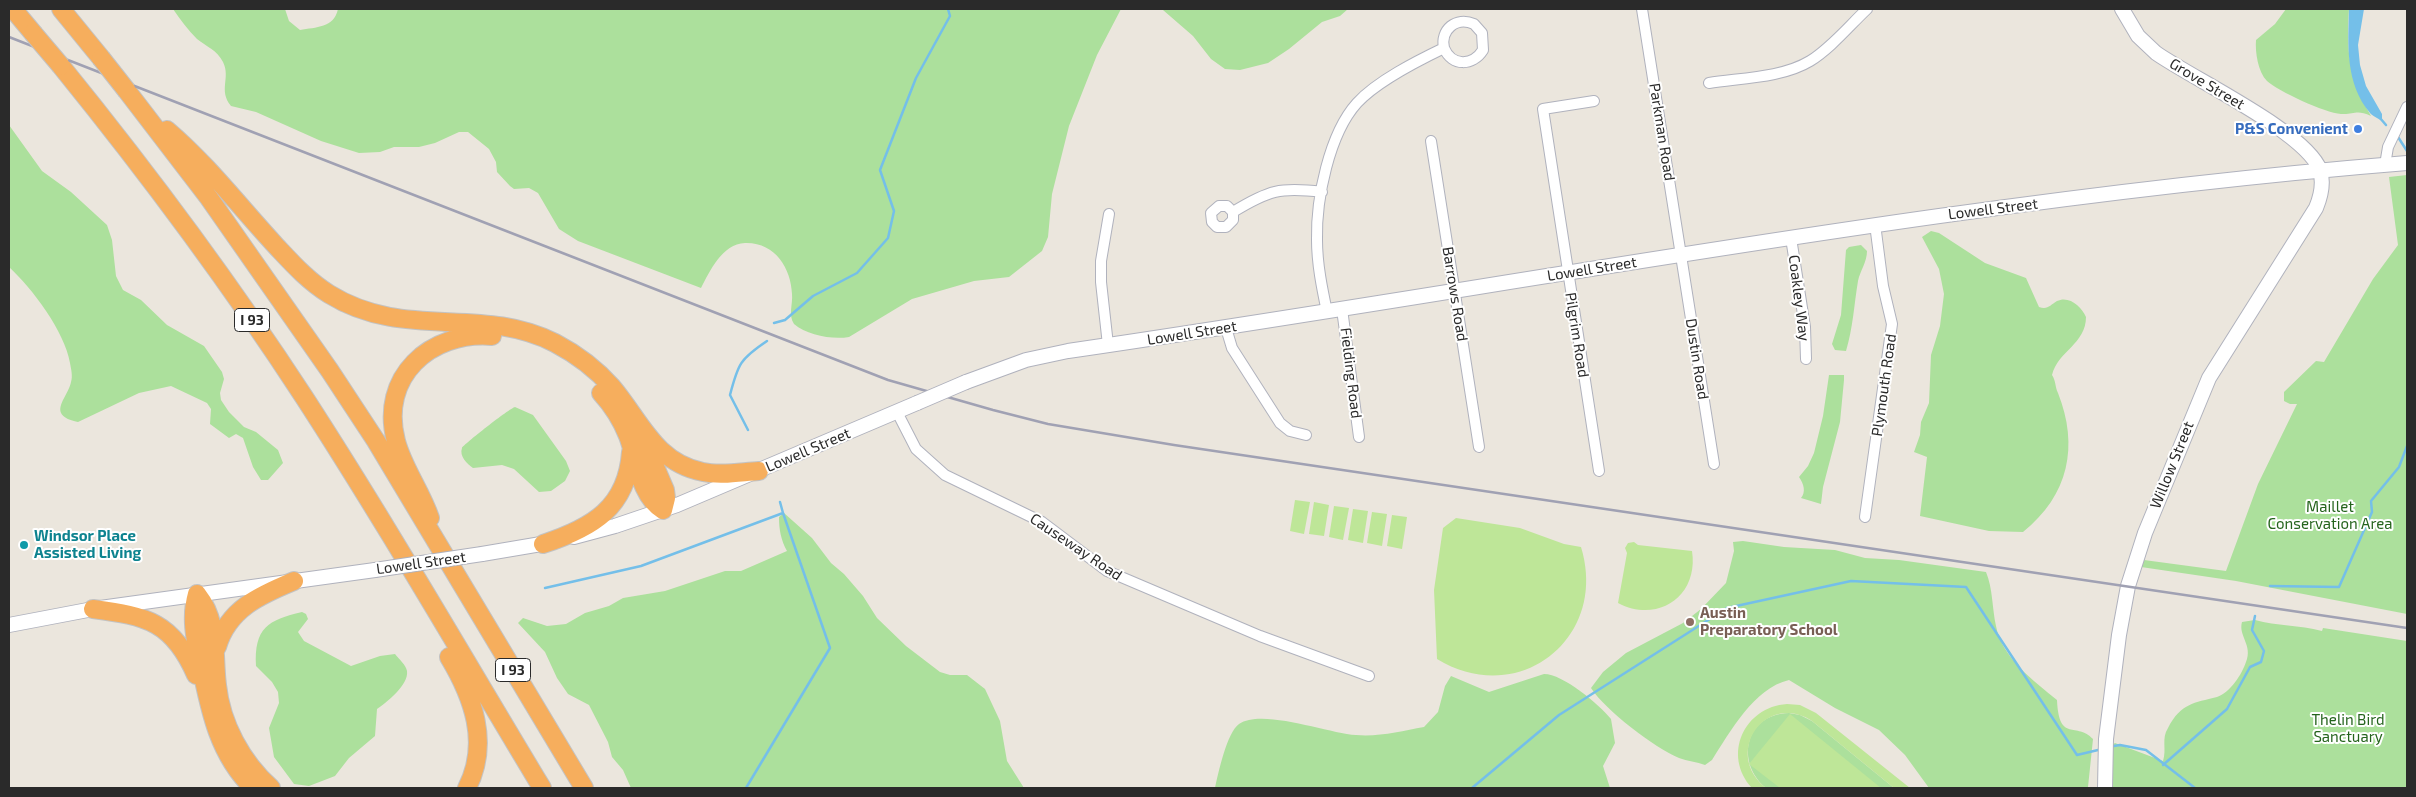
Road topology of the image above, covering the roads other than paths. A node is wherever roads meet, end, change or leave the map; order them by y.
1 (13, 9) edge
2 (61, 9) edge
3 (1642, 9) edge
4 (1867, 9) edge
5 (2122, 9) edge
6 (1444, 48) junction
7 (1708, 83) dead end
8 (1594, 101) dead end
9 (140, 107) junction
10 (2407, 107) edge
11 (1431, 141) dead end
12 (2407, 163) edge
13 (2385, 165) junction
14 (2320, 171) junction
15 (1322, 192) junction
16 (1233, 212) dead end
17 (1109, 214) dead end
18 (1875, 224) junction
19 (1791, 238) junction
20 (1681, 255) junction
21 (1568, 273) junction
22 (1454, 291) junction
23 (1342, 309) junction
24 (1327, 312) junction
25 (1226, 328) junction
26 (1108, 345) junction
27 (1806, 358) dead end
28 (897, 412) junction
29 (632, 416) junction
30 (1306, 435) dead end
31 (1359, 437) dead end
32 (630, 441) junction
33 (1479, 447) dead end
34 (1714, 464) dead end
35 (759, 471) junction
36 (1599, 471) dead end
37 (663, 510) junction
38 (1865, 517) dead end
39 (543, 544) junction
40 (441, 552) junction
41 (294, 581) junction
42 (422, 589) junction
43 (197, 594) junction
44 (93, 608) junction
45 (9, 625) edge
46 (216, 653) junction
47 (1369, 676) dead end
48 (207, 700) junction
49 (253, 788) edge
50 (271, 788) edge
51 (468, 788) edge
52 (542, 788) edge
53 (584, 788) edge
54 (2105, 788) edge

1 - 42 highway, I 93, bridge
2 - 9 highway, I 93, bridge
3 - 20 street, Parkman Road
4 - 7 street
5 - 14 main road, Grove Street
6 - 6 street
6 - 15 street
8 - 21 street, Pilgrim Road
9 - 29 highway
9 - 40 highway, I 93
10 - 13 street
11 - 22 street, Barrows Road
12 - 13 main road, Lowell Street
13 - 14 main road, Lowell Street
14 - 18 main road, Lowell Street
14 - 54 main road, Willow Street
15 - 16 street
15 - 24 street
17 - 26 street
18 - 19 main road, Lowell Street
18 - 38 street, Plymouth Road
19 - 20 main road, Lowell Street
19 - 27 street, Coakley Way
20 - 21 main road, Lowell Street
20 - 34 street, Dustin Road
21 - 22 main road, Lowell Street
21 - 36 street, Pilgrim Road
22 - 23 main road, Lowell Street
22 - 33 street, Barrows Road
23 - 24 main road, Lowell Street
23 - 31 street, Fielding Road
24 - 25 main road, Lowell Street
25 - 26 main road, Lowell Street
25 - 30 street
26 - 28 main road, Lowell Street, bridge
28 - 35 main road, Lowell Street
28 - 47 street, Causeway Road
29 - 35 highway
29 - 37 highway
32 - 37 highway
32 - 39 highway
32 - 40 highway
35 - 37 main road, Lowell Street
37 - 39 main road, Lowell Street
39 - 41 main road, Lowell Street, bridge
40 - 53 highway, I 93
41 - 43 main road, Lowell Street
41 - 46 highway
42 - 51 highway
42 - 52 highway, I 93
43 - 44 main road, Lowell Street
43 - 46 highway
43 - 48 highway
44 - 45 main road, Lowell Street
44 - 48 highway
46 - 50 highway
48 - 49 highway

